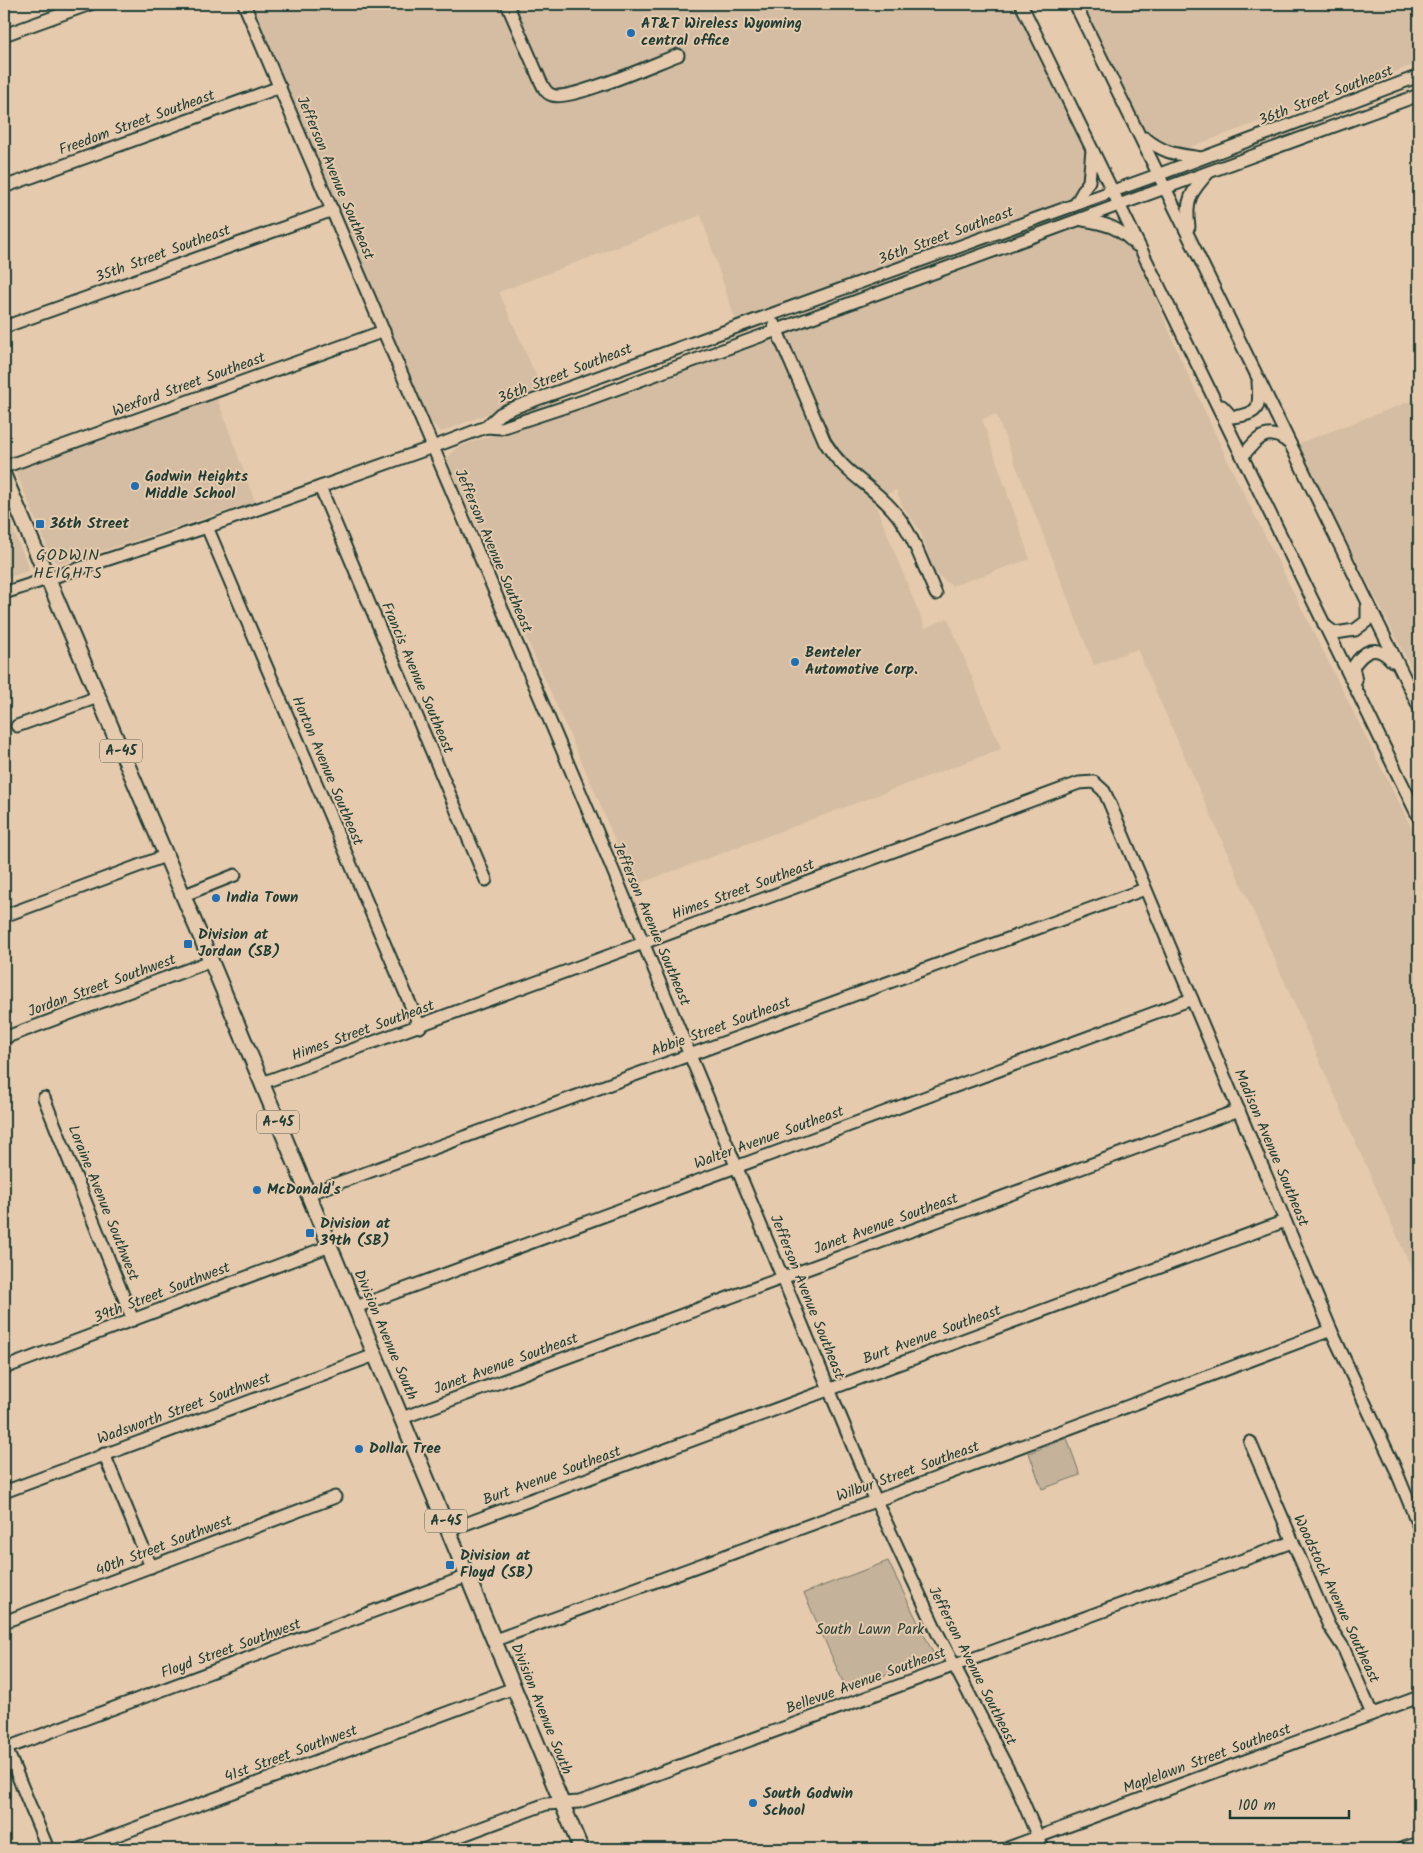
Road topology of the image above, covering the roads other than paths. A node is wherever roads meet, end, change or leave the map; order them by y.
1 (90, 4) edge
2 (244, 4) edge
3 (507, 4) edge
4 (1021, 4) edge
5 (1075, 4) edge
6 (4, 35) edge
7 (678, 55) dead end
8 (1419, 76) edge
9 (280, 87) junction
10 (1419, 94) edge
11 (1141, 135) junction
12 (1092, 146) junction
13 (1203, 158) junction
14 (1208, 172) junction
15 (1160, 174) junction
16 (4, 187) edge
17 (1166, 188) junction
18 (1114, 190) junction
19 (1120, 204) junction
20 (1075, 205) junction
21 (332, 210) junction
22 (1081, 220) junction
23 (1190, 234) junction
24 (1142, 251) junction
25 (771, 315) junction
26 (4, 327) edge
27 (384, 331) junction
28 (777, 331) junction
29 (1258, 375) junction
30 (1215, 400) junction
31 (486, 427) junction
32 (1293, 446) junction
33 (433, 447) junction
34 (1243, 456) junction
35 (4, 467) edge
36 (4, 476) edge
37 (320, 487) junction
38 (207, 527) junction
39 (47, 578) junction
40 (4, 593) edge
41 (936, 594) dead end
42 (1367, 603) junction
43 (1324, 625) junction
44 (1404, 676) junction
45 (98, 697) junction
46 (1360, 698) junction
47 (1419, 707) edge
48 (17, 726) dead end
49 (1094, 782) joint
50 (1419, 818) edge
51 (165, 856) junction
52 (235, 875) dead end
53 (486, 880) dead end
54 (1145, 889) junction
55 (182, 896) junction
56 (4, 916) edge
57 (643, 943) junction
58 (211, 961) junction
59 (1192, 999) junction
60 (420, 1027) junction
61 (4, 1038) edge
62 (690, 1054) junction
63 (262, 1083) junction
64 (44, 1098) dead end
65 (1239, 1110) junction
66 (738, 1166) junction
67 (308, 1194) junction
68 (1285, 1222) junction
69 (330, 1246) junction
70 (782, 1277) junction
71 (356, 1307) junction
72 (133, 1320) junction
73 (1331, 1330) junction
74 (375, 1355) junction
75 (4, 1368) edge
76 (829, 1389) junction
77 (402, 1418) junction
78 (1250, 1442) dead end
79 (104, 1454) junction
80 (4, 1492) edge
81 (335, 1497) dead end
82 (876, 1501) junction
83 (1419, 1527) edge
84 (449, 1530) junction
85 (1292, 1542) junction
86 (151, 1567) junction
87 (468, 1576) junction
88 (4, 1622) edge
89 (494, 1640) junction
90 (954, 1665) junction
91 (514, 1688) junction
92 (1419, 1697) edge
93 (1372, 1714) junction
94 (5, 1746) edge
95 (562, 1804) junction
96 (1038, 1837) junction
97 (1419, 1842) edge
98 (48, 1849) edge
99 (79, 1849) edge
100 (425, 1849) edge
101 (581, 1849) edge
102 (1005, 1849) edge
103 (1043, 1849) edge
104 (1401, 1849) edge

1 - 6 street
2 - 9 street, Jefferson Avenue Southeast
3 - 7 street
4 - 12 street
5 - 11 street
8 - 13 street, 36th Street Southeast
9 - 16 street, Freedom Street Southeast
9 - 21 street, Jefferson Avenue Southeast
10 - 14 street, 36th Street Southeast
11 - 13 street
11 - 15 street
12 - 18 street
12 - 20 street
13 - 15 street, 36th Street Southeast
14 - 17 street, 36th Street Southeast
14 - 23 street
15 - 17 street
15 - 18 street, 36th Street Southeast
17 - 19 street, 36th Street Southeast
17 - 23 street
18 - 19 street
18 - 20 street, 36th Street Southeast
19 - 22 street, 36th Street Southeast
19 - 24 street
20 - 25 street, 36th Street Southeast
21 - 26 street, 35th Street Southeast
21 - 27 street, Jefferson Avenue Southeast
22 - 24 street
22 - 28 street, 36th Street Southeast
23 - 29 street
24 - 30 street
25 - 28 street
25 - 31 street, 36th Street Southeast
27 - 33 street, Jefferson Avenue Southeast
27 - 35 street, Wexford Street Southeast
28 - 31 street, 36th Street Southeast
28 - 41 street
29 - 30 street
29 - 32 street
30 - 34 street
31 - 33 street, 36th Street Southeast
32 - 34 street
32 - 42 street
33 - 37 street, 36th Street Southeast
33 - 57 street, Jefferson Avenue Southeast
34 - 43 street
36 - 39 main road, Division Avenue South / A-45
37 - 38 street, 36th Street Southeast
37 - 53 street, Francis Avenue Southeast
38 - 39 street, 36th Street Southeast
38 - 60 street, Horton Avenue Southeast
39 - 40 street, 36th Street Southeast
39 - 45 main road, Division Avenue South / A-45
42 - 43 street
42 - 44 street
43 - 46 street
44 - 46 street
44 - 47 street
45 - 48 street
45 - 51 main road, Division Avenue South / A-45
46 - 50 street
49 - 54 street, Madison Avenue Southeast
49 - 57 street, Himes Street Southeast
51 - 55 main road, Division Avenue South / A-45
51 - 56 street
52 - 55 street
54 - 59 street, Madison Avenue Southeast
54 - 62 street, Abbie Street Southeast
55 - 58 main road, Division Avenue South / A-45
57 - 60 street, Himes Street Southeast
57 - 62 street, Jefferson Avenue Southeast
58 - 61 street, Jordan Street Southwest
58 - 63 main road, Division Avenue South / A-45
59 - 65 street, Madison Avenue Southeast
59 - 66 street, Walter Avenue Southeast
60 - 63 street, Himes Street Southeast
62 - 66 street, Jefferson Avenue Southeast
62 - 67 street, Abbie Street Southeast
63 - 67 main road, Division Avenue South / A-45
64 - 72 street, Loraine Avenue Southwest
65 - 68 street, Madison Avenue Southeast
65 - 70 street, Janet Avenue Southeast
66 - 70 street, Jefferson Avenue Southeast
66 - 71 street, Walter Avenue Southeast
67 - 69 main road, Division Avenue South / A-45
68 - 73 street, Madison Avenue Southeast
68 - 76 street, Burt Avenue Southeast
69 - 71 main road, Division Avenue South / A-45
69 - 72 street, 39th Street Southwest
70 - 76 street, Jefferson Avenue Southeast
70 - 77 street, Janet Avenue Southeast
71 - 74 main road, Division Avenue South / A-45
72 - 75 street, 39th Street Southwest
73 - 82 street, Wilbur Street Southeast
73 - 83 street, Madison Avenue Southeast
74 - 77 main road, Division Avenue South / A-45
74 - 79 street, Wadsworth Street Southwest
76 - 82 street, Jefferson Avenue Southeast
76 - 84 street, Burt Avenue Southeast
77 - 84 main road, Division Avenue South / A-45
78 - 85 street, Woodstock Avenue Southeast
79 - 80 street, Wadsworth Street Southwest
79 - 86 street
81 - 86 street, 40th Street Southwest
82 - 89 street, Wilbur Street Southeast
82 - 90 street, Jefferson Avenue Southeast
84 - 87 main road, Division Avenue South / A-45
85 - 90 street, Bellevue Avenue Southeast
85 - 93 street, Woodstock Avenue Southeast
86 - 88 street, 40th Street Southwest
87 - 89 main road, Division Avenue South / A-45
87 - 94 street, Floyd Street Southwest
89 - 91 main road, Division Avenue South / A-45
90 - 95 street, Bellevue Avenue Southeast
90 - 96 street, Jefferson Avenue Southeast
91 - 95 main road, Division Avenue South / A-45
91 - 99 street, 41st Street Southwest
92 - 93 street, Maplelawn Street Southeast
93 - 96 street, Maplelawn Street Southeast
94 - 98 street
95 - 100 street, Bellevue Avenue Southeast
95 - 101 main road, Division Avenue South / A-45
96 - 102 street, Maplelawn Street Southeast
96 - 103 street, Jefferson Avenue Southeast
97 - 104 street

